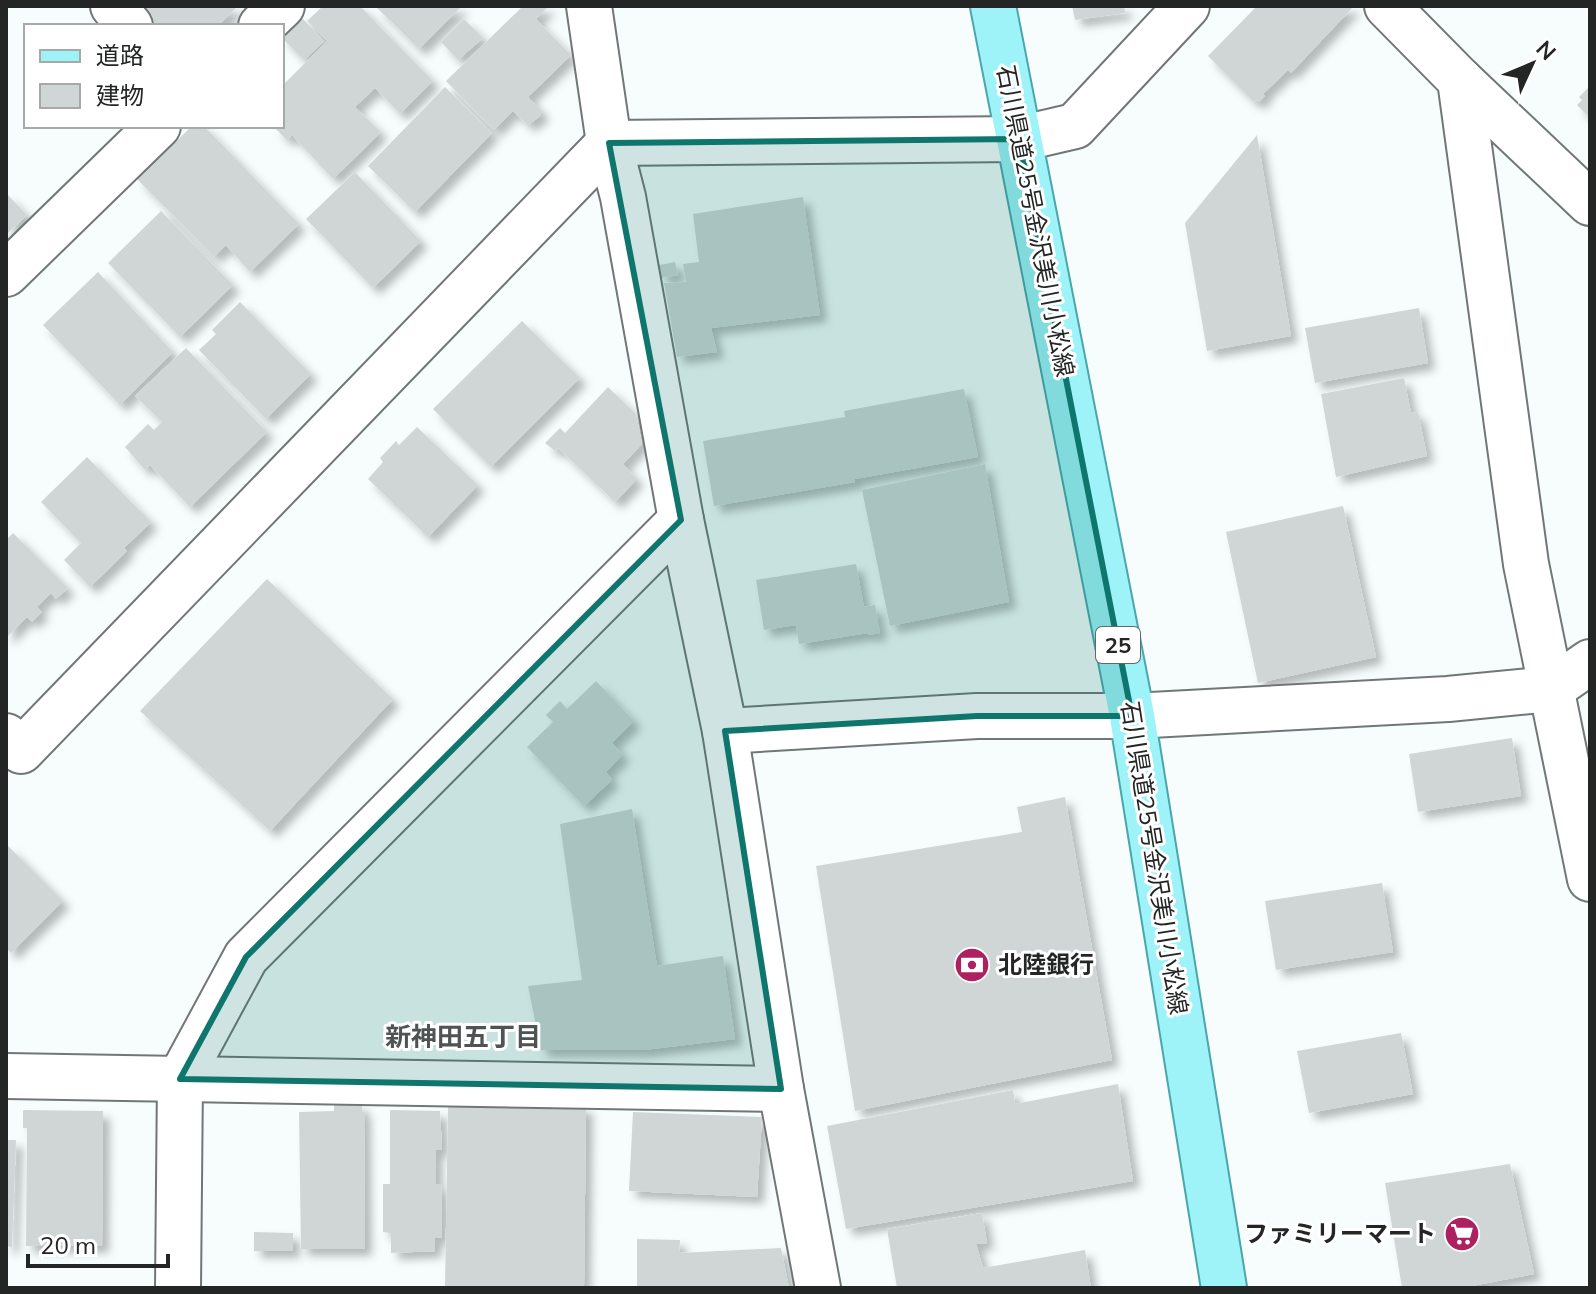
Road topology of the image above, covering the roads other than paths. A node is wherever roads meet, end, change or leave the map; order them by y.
1 (113, 6) edge
2 (282, 6) edge
3 (589, 6) edge
4 (993, 6) edge
5 (1187, 6) edge
6 (1387, 6) edge
7 (128, 24) edge
8 (263, 24) edge
9 (1460, 80) junction
10 (156, 128) edge
11 (1019, 139) junction
12 (609, 143) junction
13 (1590, 203) edge
14 (6, 274) edge
15 (681, 520) junction
16 (1590, 662) edge
17 (1551, 689) junction
18 (1132, 716) junction
19 (725, 731) junction
20 (11, 751) edge
21 (1590, 879) edge
22 (6, 1076) edge
23 (180, 1079) junction
24 (781, 1089) junction
25 (178, 1288) edge
26 (818, 1288) edge
27 (1224, 1288) edge

1 - 7 street
2 - 8 street
3 - 12 street
4 - 11 main road, 石川県道25号金沢美川小松線 / 25
5 - 11 street
6 - 9 street
9 - 13 street
9 - 17 street
10 - 14 street
11 - 12 street
11 - 18 main road, 石川県道25号金沢美川小松線 / 25
12 - 15 street
12 - 20 street
15 - 19 street
15 - 23 street
16 - 17 street
17 - 18 street
17 - 21 street
18 - 19 street
18 - 27 main road, 石川県道25号金沢美川小松線 / 25
19 - 24 street
22 - 23 street
23 - 24 street
23 - 25 street
24 - 26 street

